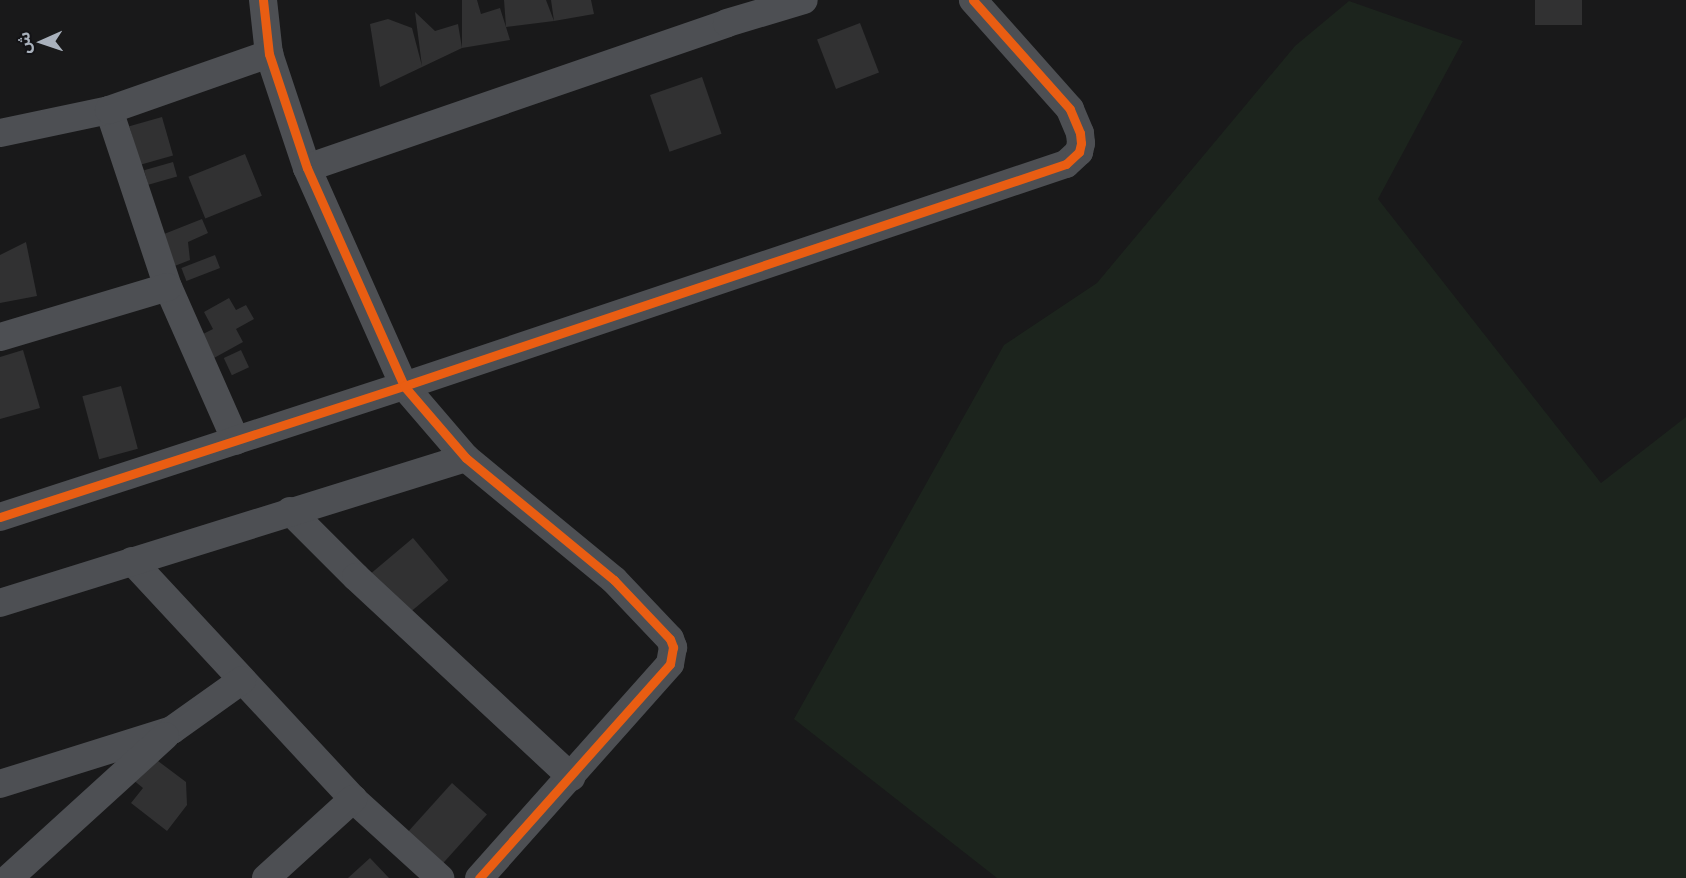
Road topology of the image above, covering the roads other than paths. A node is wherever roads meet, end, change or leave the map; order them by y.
1 (262, 0) edge
2 (804, 0) edge
3 (974, 0) edge
4 (725, 11) edge
5 (269, 54) junction
6 (109, 110) junction
7 (0, 133) edge
8 (307, 168) junction
9 (168, 287) junction
10 (0, 337) edge
11 (404, 386) junction
12 (236, 441) junction
13 (466, 458) junction
14 (290, 511) junction
15 (0, 517) edge
16 (132, 561) junction
17 (0, 603) edge
18 (242, 680) junction
19 (172, 730) junction
20 (571, 777) junction
21 (0, 783) edge
22 (353, 799) junction
23 (9, 878) edge
24 (266, 878) edge
25 (440, 878) edge
26 (478, 878) edge

1 - 5 street
2 - 4 street
3 - 11 street
4 - 8 street
5 - 6 street
5 - 8 street
6 - 7 street
6 - 9 street
8 - 11 street
9 - 10 street
9 - 12 street
11 - 12 street
11 - 13 street
12 - 15 street
13 - 14 street
13 - 20 street
14 - 16 street
14 - 20 street
16 - 17 street
16 - 18 street
18 - 19 street
18 - 22 street
19 - 21 street
19 - 23 street
20 - 26 street
22 - 24 street
22 - 25 street

